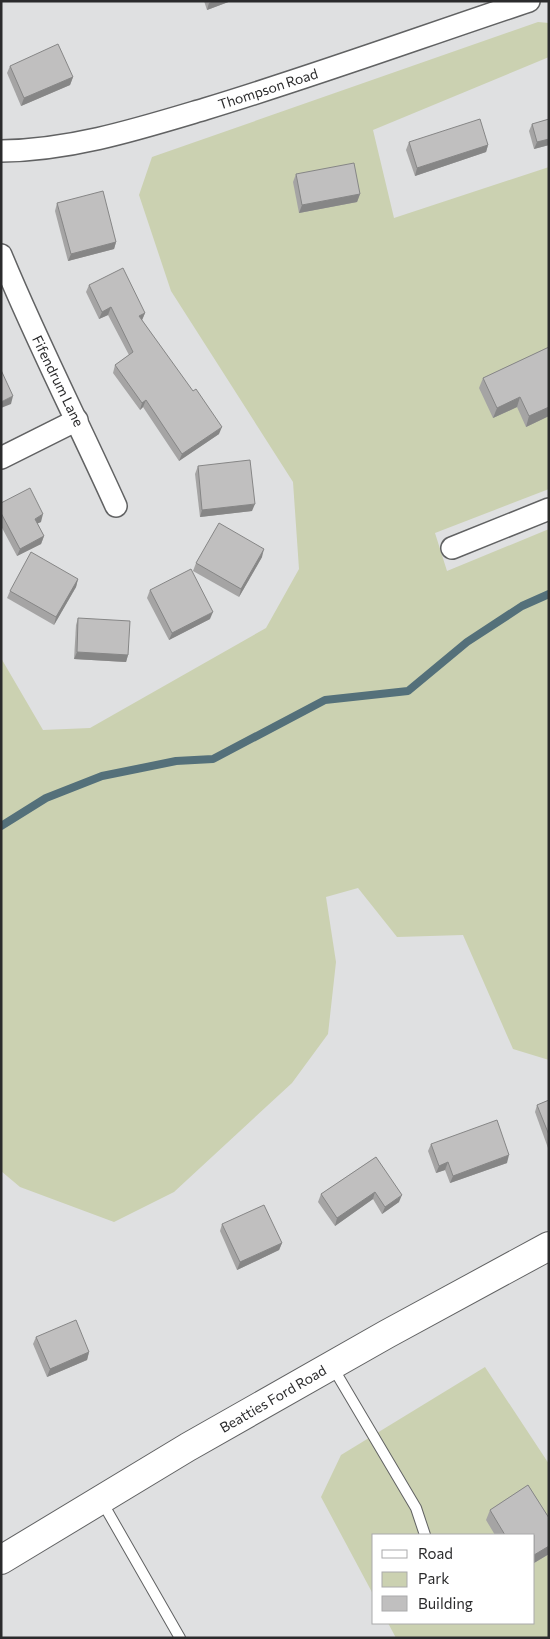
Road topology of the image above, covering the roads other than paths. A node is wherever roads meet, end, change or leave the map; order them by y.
1 (529, 1) edge
2 (1, 151) edge
3 (1, 256) edge
4 (77, 420) junction
5 (1, 458) edge
6 (116, 506) dead end
7 (549, 509) edge
8 (452, 548) dead end
9 (549, 1246) edge
10 (331, 1366) junction
11 (101, 1500) junction
12 (424, 1534) edge
13 (1, 1560) edge
14 (180, 1638) edge

1 - 2 street, Thompson Road
3 - 4 street, Fifendrum Lane
4 - 5 street
4 - 6 street, Fifendrum Lane
7 - 8 street
9 - 10 main road, Beatties Ford Road
10 - 11 main road, Beatties Ford Road
10 - 12 lane
11 - 13 main road, Beatties Ford Road
11 - 14 lane

